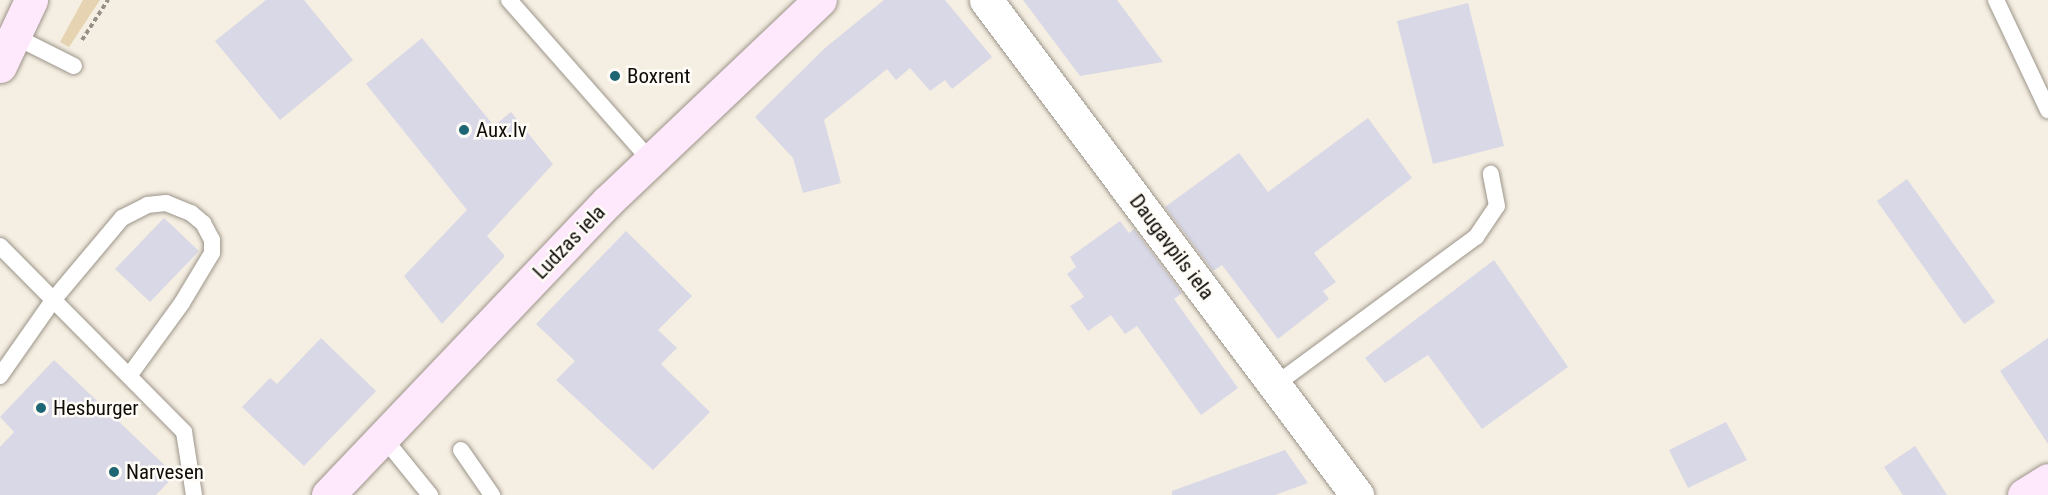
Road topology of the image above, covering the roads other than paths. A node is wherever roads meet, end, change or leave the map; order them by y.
1 (31, 0) edge
2 (509, 0) edge
3 (820, 0) edge
4 (986, 0) edge
5 (1996, 0) edge
6 (14, 36) junction
7 (0, 66) edge
8 (74, 66) dead end
9 (2048, 110) edge
10 (650, 160) junction
11 (1491, 174) dead end
12 (0, 246) edge
13 (54, 299) junction
14 (0, 376) edge
15 (129, 376) junction
16 (1275, 385) junction
17 (383, 438) junction
18 (461, 450) dead end
19 (2048, 480) edge
20 (195, 495) edge
21 (328, 495) edge
22 (430, 495) edge
23 (492, 495) edge
24 (1357, 495) edge
25 (2024, 495) edge

1 - 6 street
2 - 10 lane
3 - 10 street, Ludzas iela
4 - 16 street, Daugavpils iela
5 - 9 lane
6 - 7 street
6 - 8 lane
10 - 17 street, Ludzas iela
11 - 16 lane
12 - 13 lane
13 - 14 lane
13 - 15 lane
13 - 15 lane
15 - 20 lane
16 - 24 street, Daugavpils iela
17 - 21 street, Ludzas iela
17 - 22 lane
18 - 23 lane
19 - 25 street

